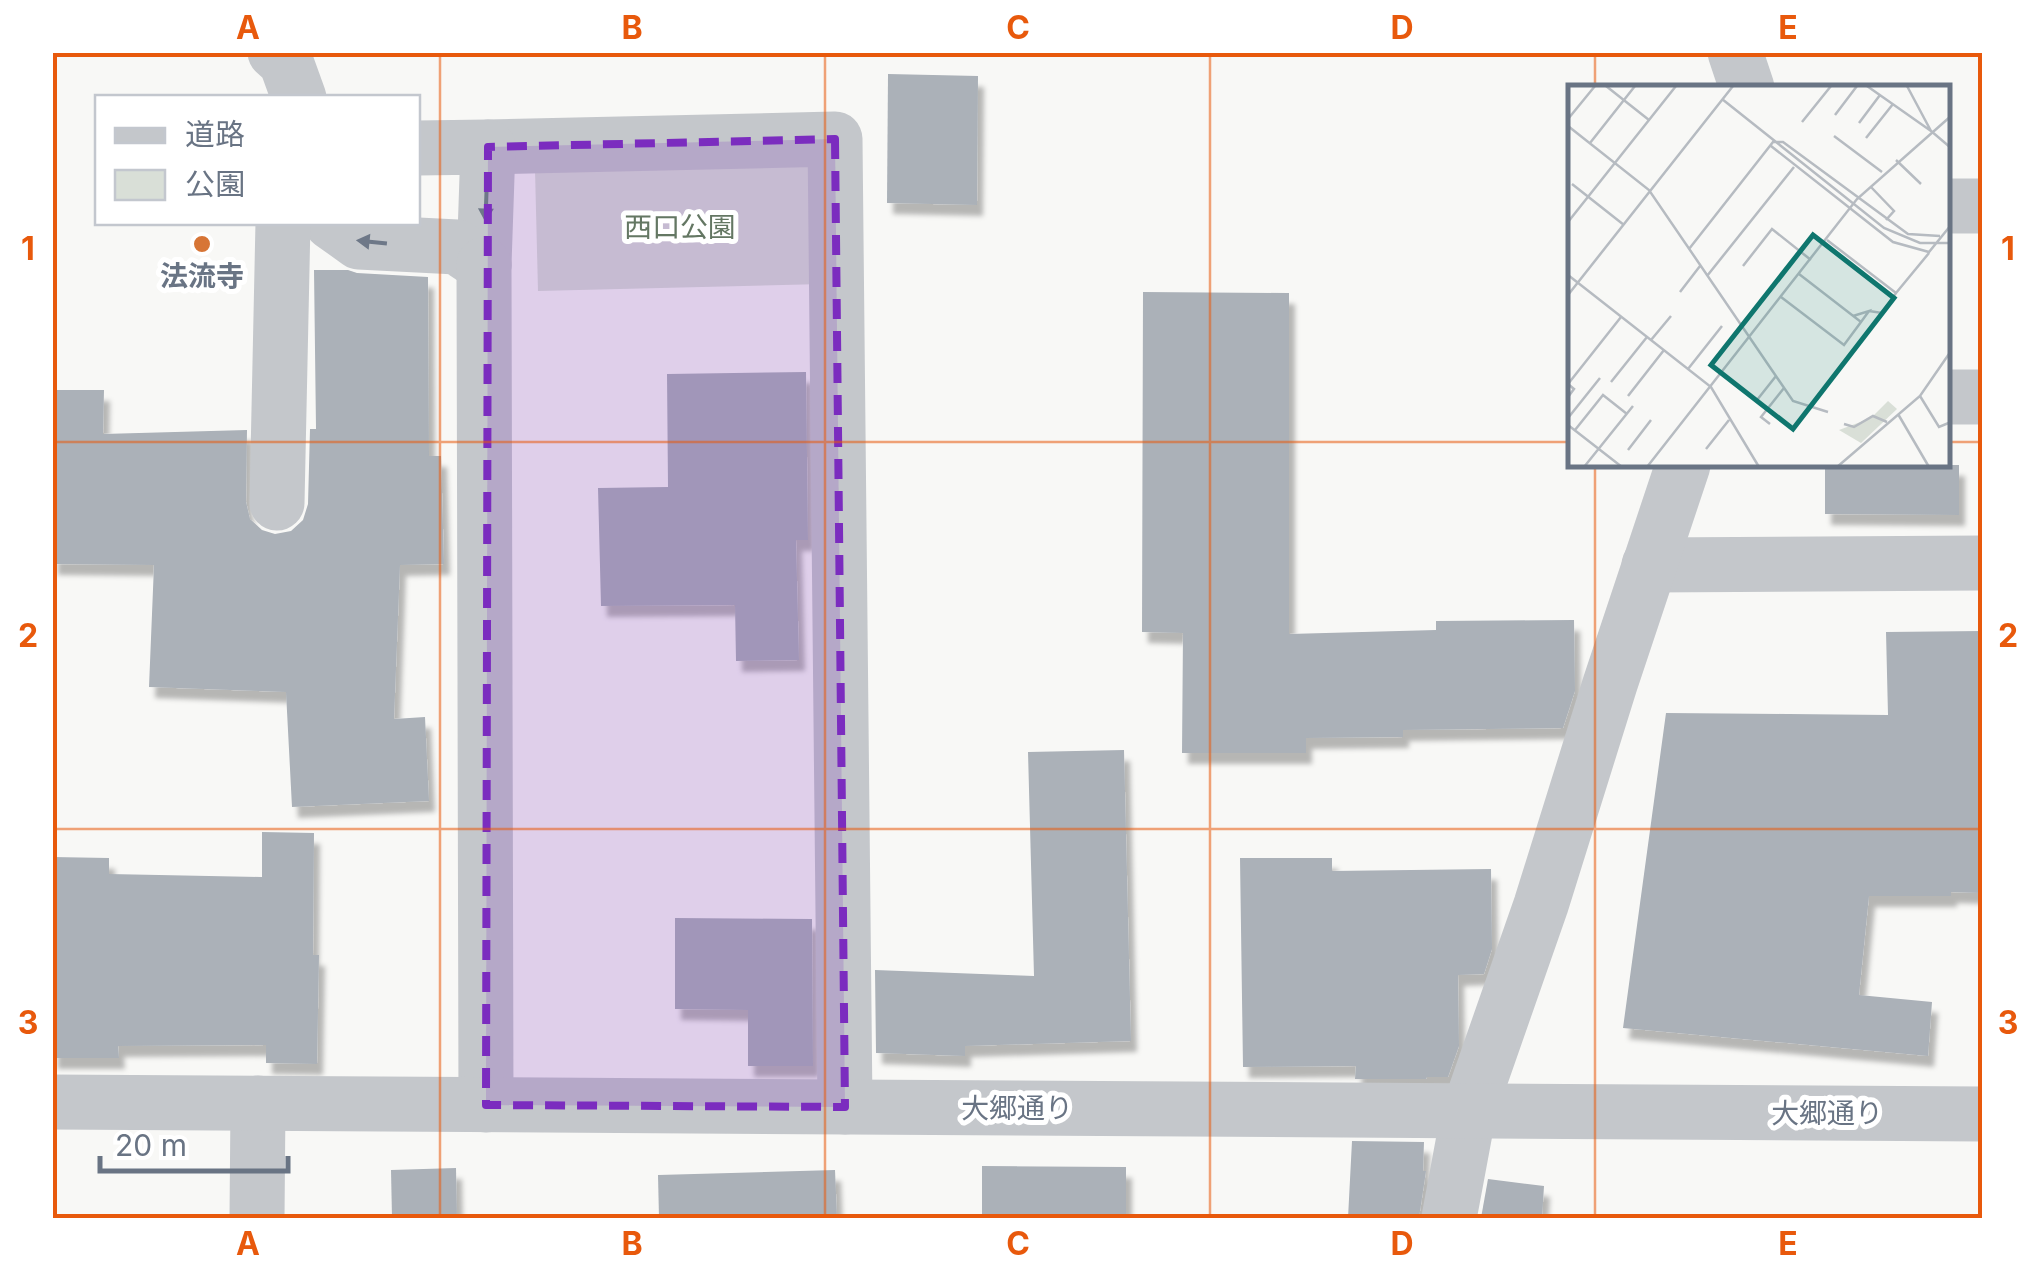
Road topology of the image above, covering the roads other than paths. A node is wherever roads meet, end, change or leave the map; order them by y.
1 (1735, 52) edge
2 (1746, 85) edge
3 (488, 147) junction
4 (420, 148) edge
5 (1950, 206) edge
6 (1982, 206) edge
7 (283, 225) edge
8 (335, 225) edge
9 (484, 265) junction
10 (1950, 397) edge
11 (1982, 397) edge
12 (1682, 468) edge
13 (277, 503) dead end
14 (1982, 563) edge
15 (1650, 565) junction
16 (52, 1102) edge
17 (258, 1103) junction
18 (486, 1105) junction
19 (846, 1107) junction
20 (1470, 1111) junction
21 (1982, 1114) edge
22 (257, 1218) edge
23 (1449, 1218) edge

1 - 2 street
3 - 4 street
3 -> 9 street
3 - 19 street
5 - 6 street
7 - 13 street
9 -> 8 street
9 - 18 street
10 - 11 street
12 - 15 street
14 - 15 street
15 - 20 street
16 - 17 street, 大郷通り
17 - 18 street, 大郷通り
17 - 22 street
18 - 19 street, 大郷通り
19 - 20 street, 大郷通り
20 - 21 street, 大郷通り
20 - 23 street

